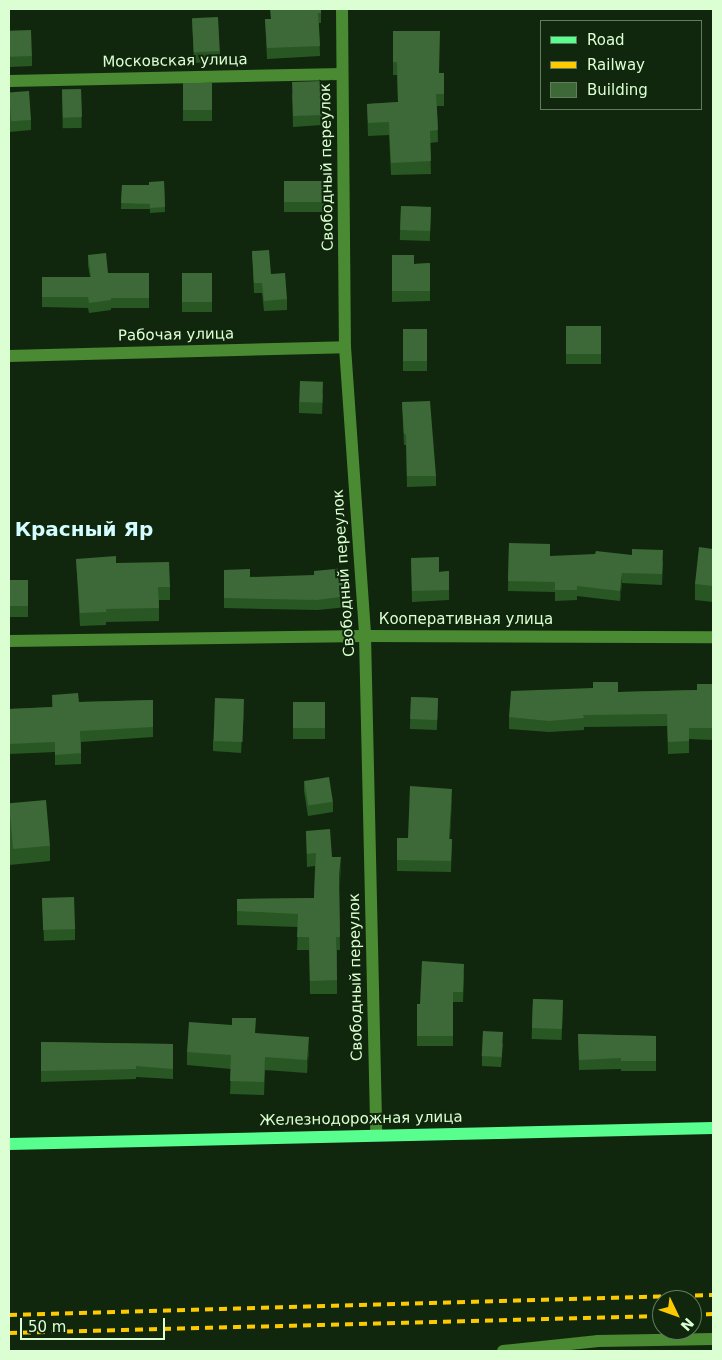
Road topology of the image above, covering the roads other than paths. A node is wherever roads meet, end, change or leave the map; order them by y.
1 (342, 9) edge
2 (342, 74) junction
3 (9, 81) edge
4 (345, 347) junction
5 (9, 356) edge
6 (366, 636) junction
7 (713, 638) edge
8 (9, 641) edge
9 (713, 1128) edge
10 (376, 1135) junction
11 (9, 1144) edge
12 (713, 1339) edge
13 (503, 1351) edge

1 - 2 street, Свободный переулок
2 - 3 street, Московская улица
2 - 4 street, Свободный переулок
4 - 5 street, Рабочая улица
4 - 6 street, Свободный переулок
6 - 7 street, Кооперативная улица
6 - 8 street, Кооперативная улица
6 - 10 street, Свободный переулок
9 - 10 main road, Железнодорожная улица
10 - 11 main road, Железнодорожная улица
12 - 13 street

